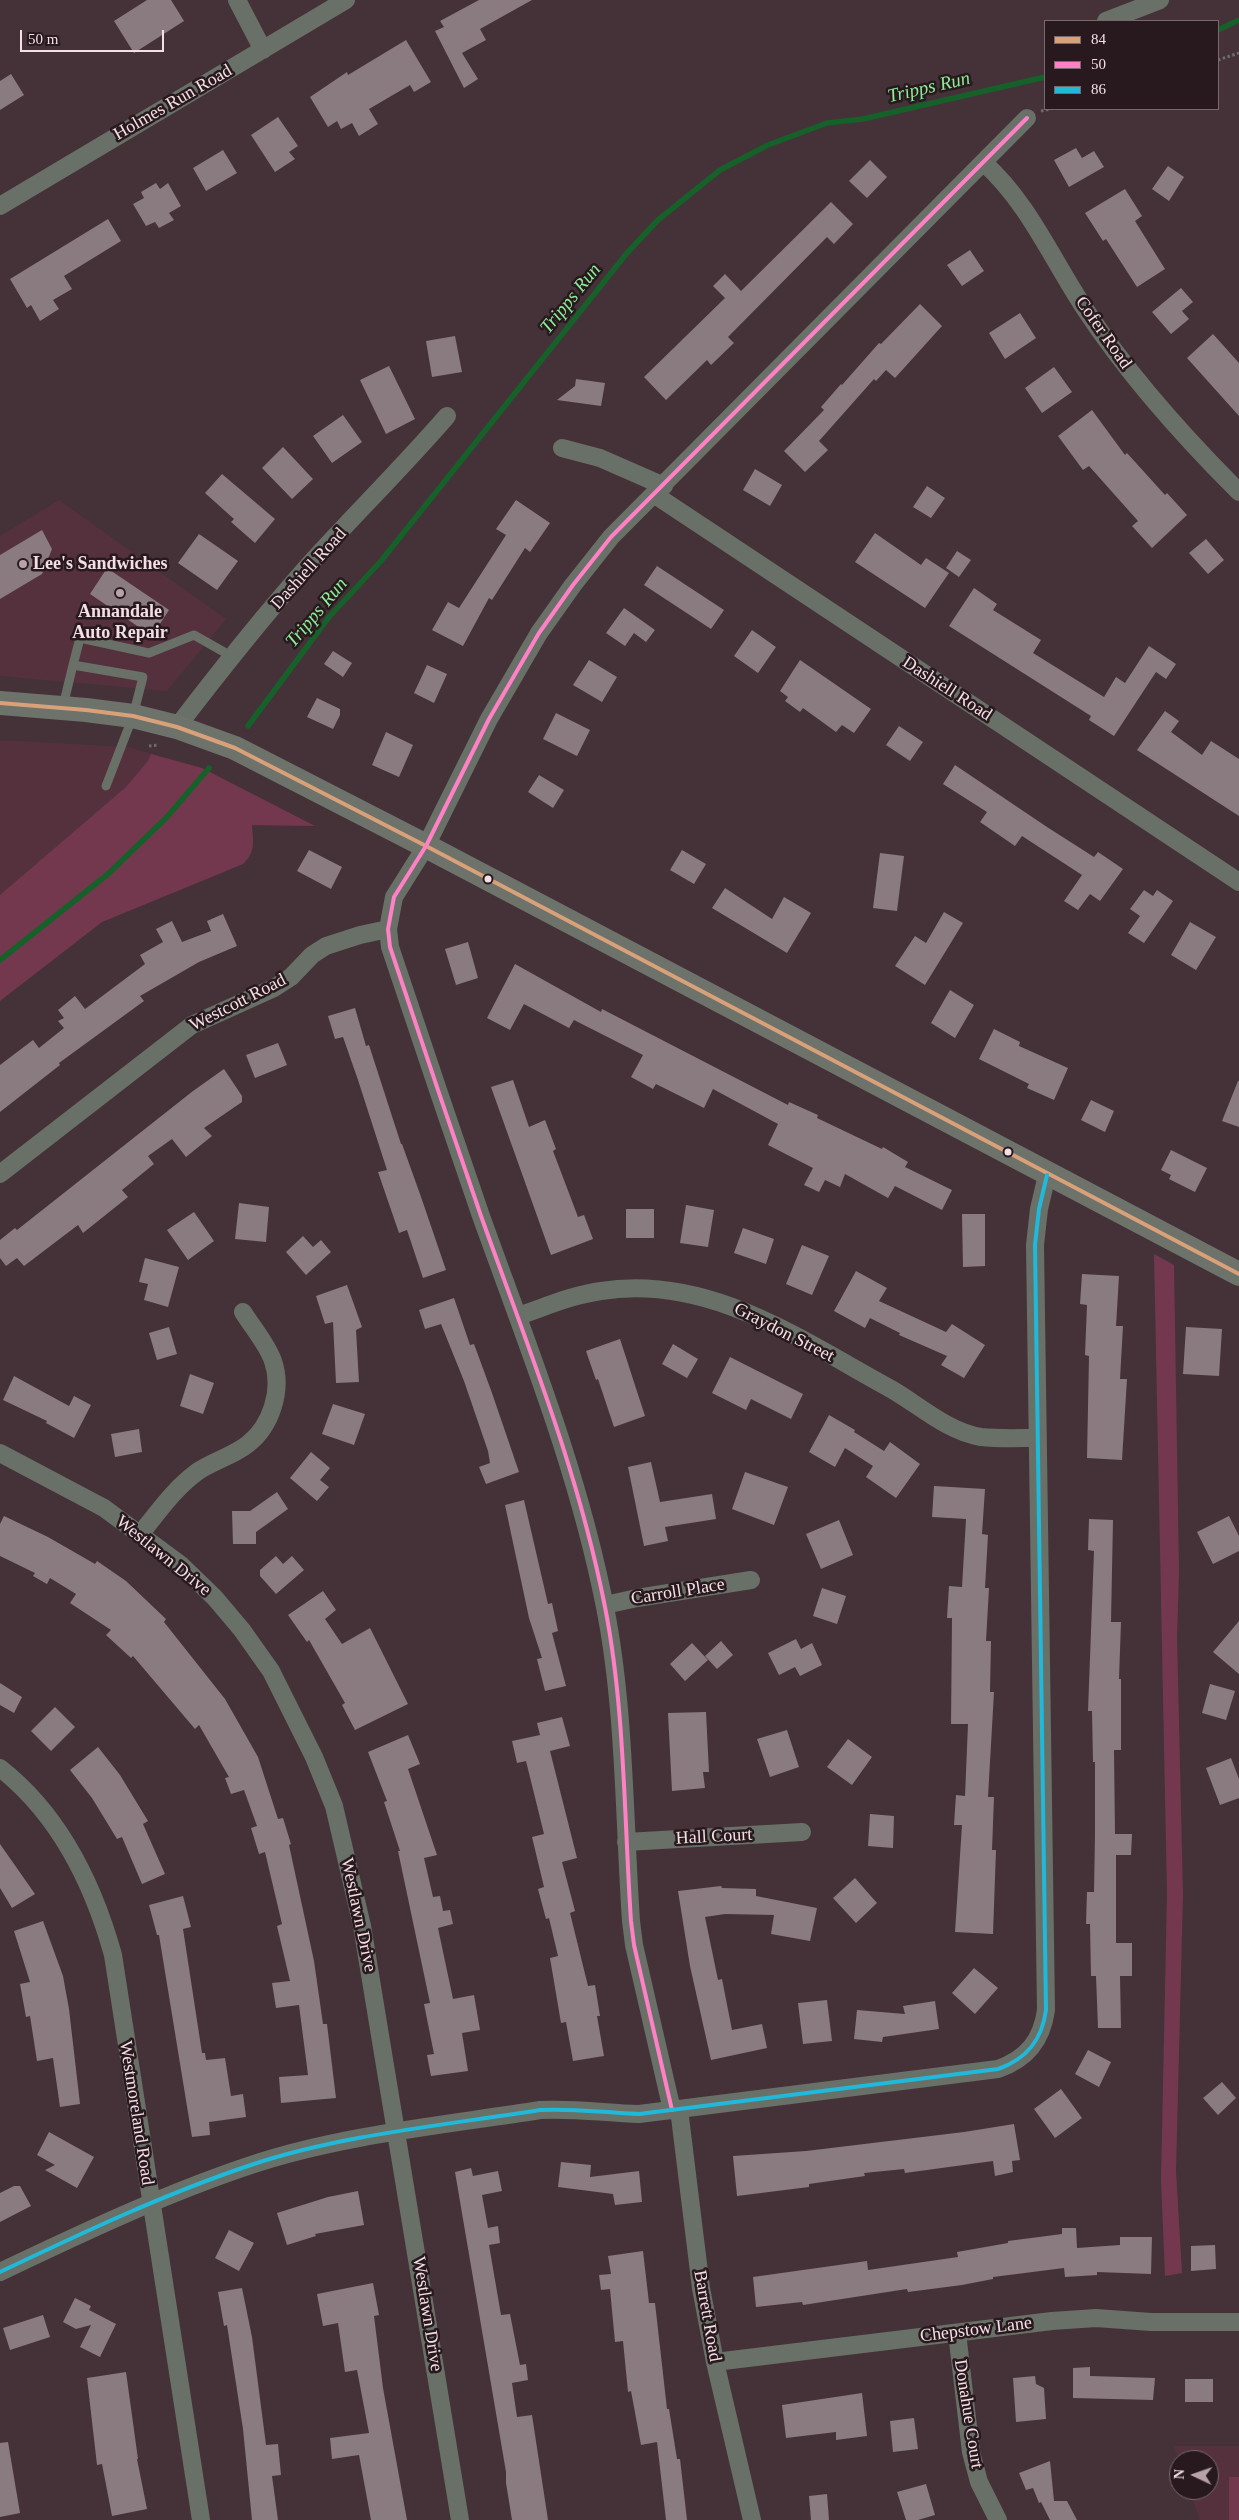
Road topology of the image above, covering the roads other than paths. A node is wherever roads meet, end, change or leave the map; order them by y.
1 (237, 0) edge
2 (346, 0) edge
3 (1160, 0) edge
4 (1109, 20) edge
5 (263, 50) junction
6 (1027, 118) dead end
7 (984, 163) junction
8 (0, 206) edge
9 (447, 416) dead end
10 (562, 448) dead end
11 (660, 490) junction
12 (1239, 492) edge
13 (231, 656) junction
14 (74, 665) junction
15 (0, 703) edge
16 (63, 709) junction
17 (133, 716) junction
18 (177, 727) junction
19 (106, 786) dead end
20 (426, 846) junction
21 (1239, 882) edge
22 (388, 929) junction
23 (0, 1174) edge
24 (1047, 1175) junction
25 (1239, 1274) edge
26 (243, 1312) dead end
27 (518, 1316) junction
28 (1037, 1438) junction
29 (0, 1453) edge
30 (141, 1534) junction
31 (752, 1580) dead end
32 (605, 1605) junction
33 (0, 1768) edge
34 (802, 1832) dead end
35 (626, 1842) junction
36 (675, 2109) junction
37 (397, 2133) junction
38 (150, 2202) junction
39 (0, 2272) edge
40 (1239, 2322) edge
41 (957, 2333) junction
42 (715, 2362) junction
43 (202, 2520) edge
44 (460, 2520) edge
45 (752, 2520) edge
46 (998, 2520) edge

1 - 5 street
2 - 5 street, Holmes Run Road
3 - 4 street
5 - 8 street, Holmes Run Road
6 - 7 street
7 - 11 street
7 - 12 street, Cofer Road
9 - 13 street, Dashiell Road
10 - 11 street, Dashiell Road
11 - 20 street
11 - 21 street, Dashiell Road
13 - 14 lane
13 - 18 street, Dashiell Road
14 - 16 lane
14 - 17 lane
15 - 16 main road
16 - 17 main road
17 - 18 main road
17 - 19 lane
18 - 20 main road
20 - 22 street
20 - 24 main road
22 - 23 street, Westcott Road
22 - 27 street, Barrett Road
24 - 25 main road
24 - 28 street
26 - 30 street
27 - 28 street, Graydon Street
27 - 32 street, Barrett Road
28 - 36 street
29 - 30 street, Westlawn Drive
30 - 37 street, Westlawn Drive
31 - 32 street, Carroll Place
32 - 35 street, Barrett Road
33 - 38 street, Westmoreland Road
34 - 35 street, Hall Court
35 - 36 street, Barrett Road
36 - 37 street
36 - 42 street, Barrett Road
37 - 38 street
37 - 44 street, Westlawn Drive
38 - 39 street
38 - 43 street, Westmoreland Road
40 - 41 street, Chepstow Lane
41 - 42 street, Chepstow Lane
41 - 46 street, Donahue Court
42 - 45 street, Barrett Road

